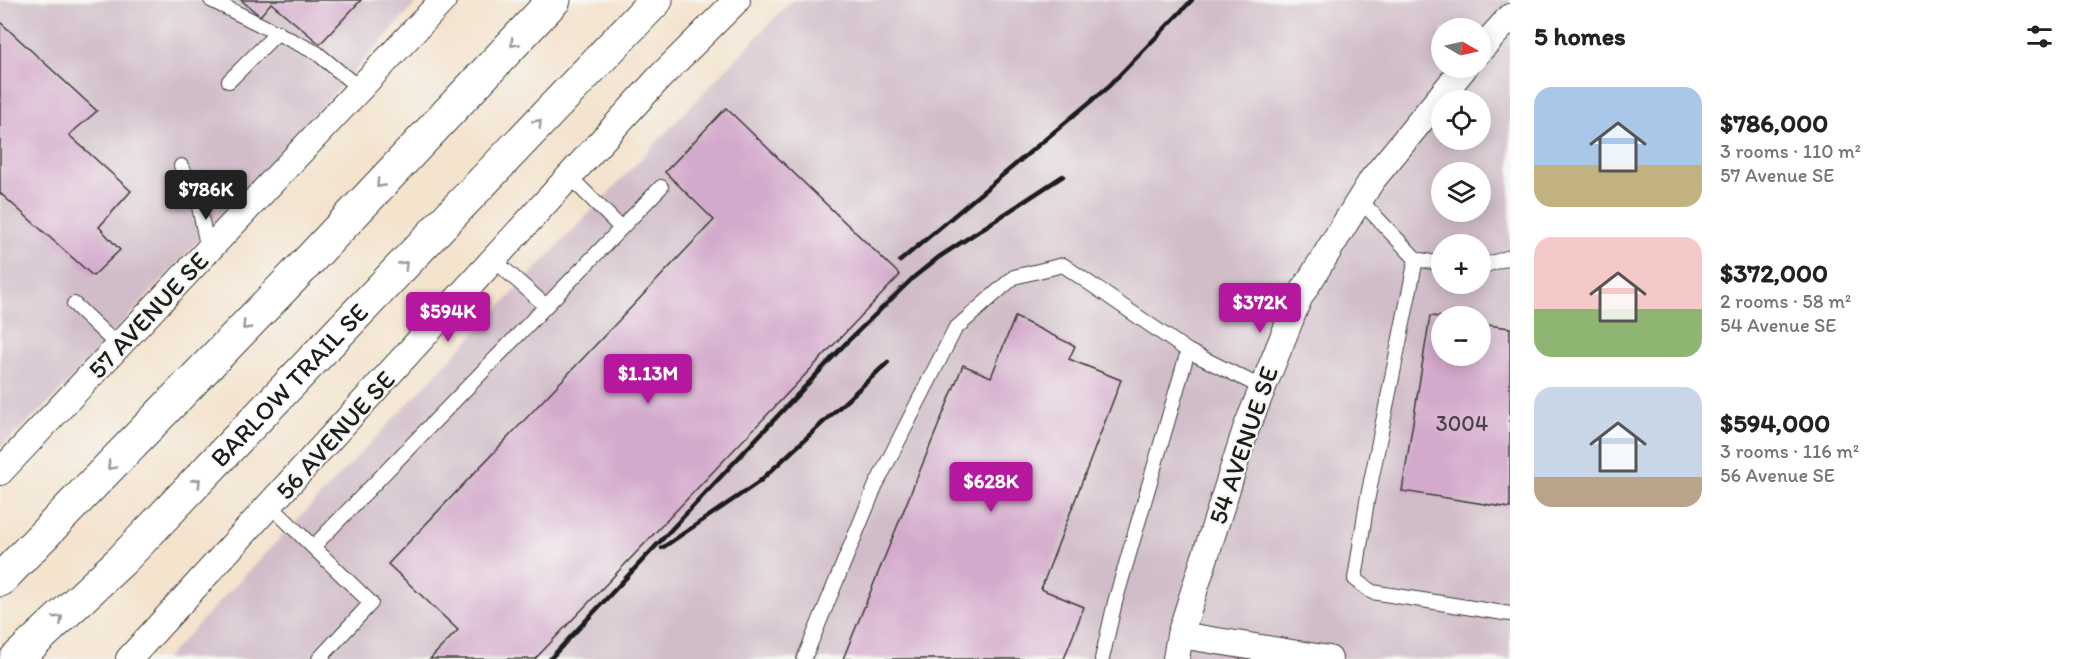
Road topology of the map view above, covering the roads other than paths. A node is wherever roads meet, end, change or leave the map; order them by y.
1 (211, 0) edge
2 (443, 0) edge
3 (555, 0) edge
4 (656, 0) edge
5 (737, 0) edge
6 (1510, 17) edge
7 (278, 32) junction
8 (1491, 38) edge
9 (1456, 78) edge
10 (229, 81) dead end
11 (360, 88) junction
12 (181, 166) dead end
13 (570, 177) junction
14 (661, 187) dead end
15 (1360, 200) junction
16 (621, 228) junction
17 (208, 250) junction
18 (1510, 257) edge
19 (1416, 259) junction
20 (494, 260) junction
21 (1431, 262) edge
22 (1491, 263) edge
23 (74, 304) dead end
24 (546, 306) junction
25 (118, 346) junction
26 (1188, 351) junction
27 (1261, 387) junction
28 (0, 472) edge
29 (270, 505) junction
30 (314, 547) junction
31 (0, 580) edge
32 (1510, 614) edge
33 (1178, 647) edge
34 (16, 659) edge
35 (129, 659) edge
36 (319, 659) edge
37 (804, 659) edge
38 (1102, 659) edge
39 (1329, 659) edge

1 - 7 lane
2 - 11 street, 57 AVENUE SE
3 -> 31 main road
34 -> 4 main road, BARLOW TRAIL SE
5 - 13 street, 56 AVENUE SE
6 - 8 street
7 - 10 lane
7 - 11 lane
9 - 15 street, 54 AVENUE SE
11 - 17 street, 57 AVENUE SE
12 - 17 lane
13 - 16 lane
13 - 20 street, 56 AVENUE SE
14 - 16 lane
15 - 19 lane
15 - 27 street, 54 AVENUE SE
16 - 24 lane
17 - 25 street, 57 AVENUE SE
18 - 22 lane
19 - 21 lane
19 - 32 lane
20 - 24 lane
20 - 29 street, 56 AVENUE SE
23 - 25 lane
24 - 30 lane
25 - 28 street, 57 AVENUE SE
26 - 27 lane
26 - 37 lane
26 - 38 lane
27 - 33 street, 54 AVENUE SE
29 - 30 lane
29 - 35 street, 56 AVENUE SE
30 - 36 lane
33 - 39 street

